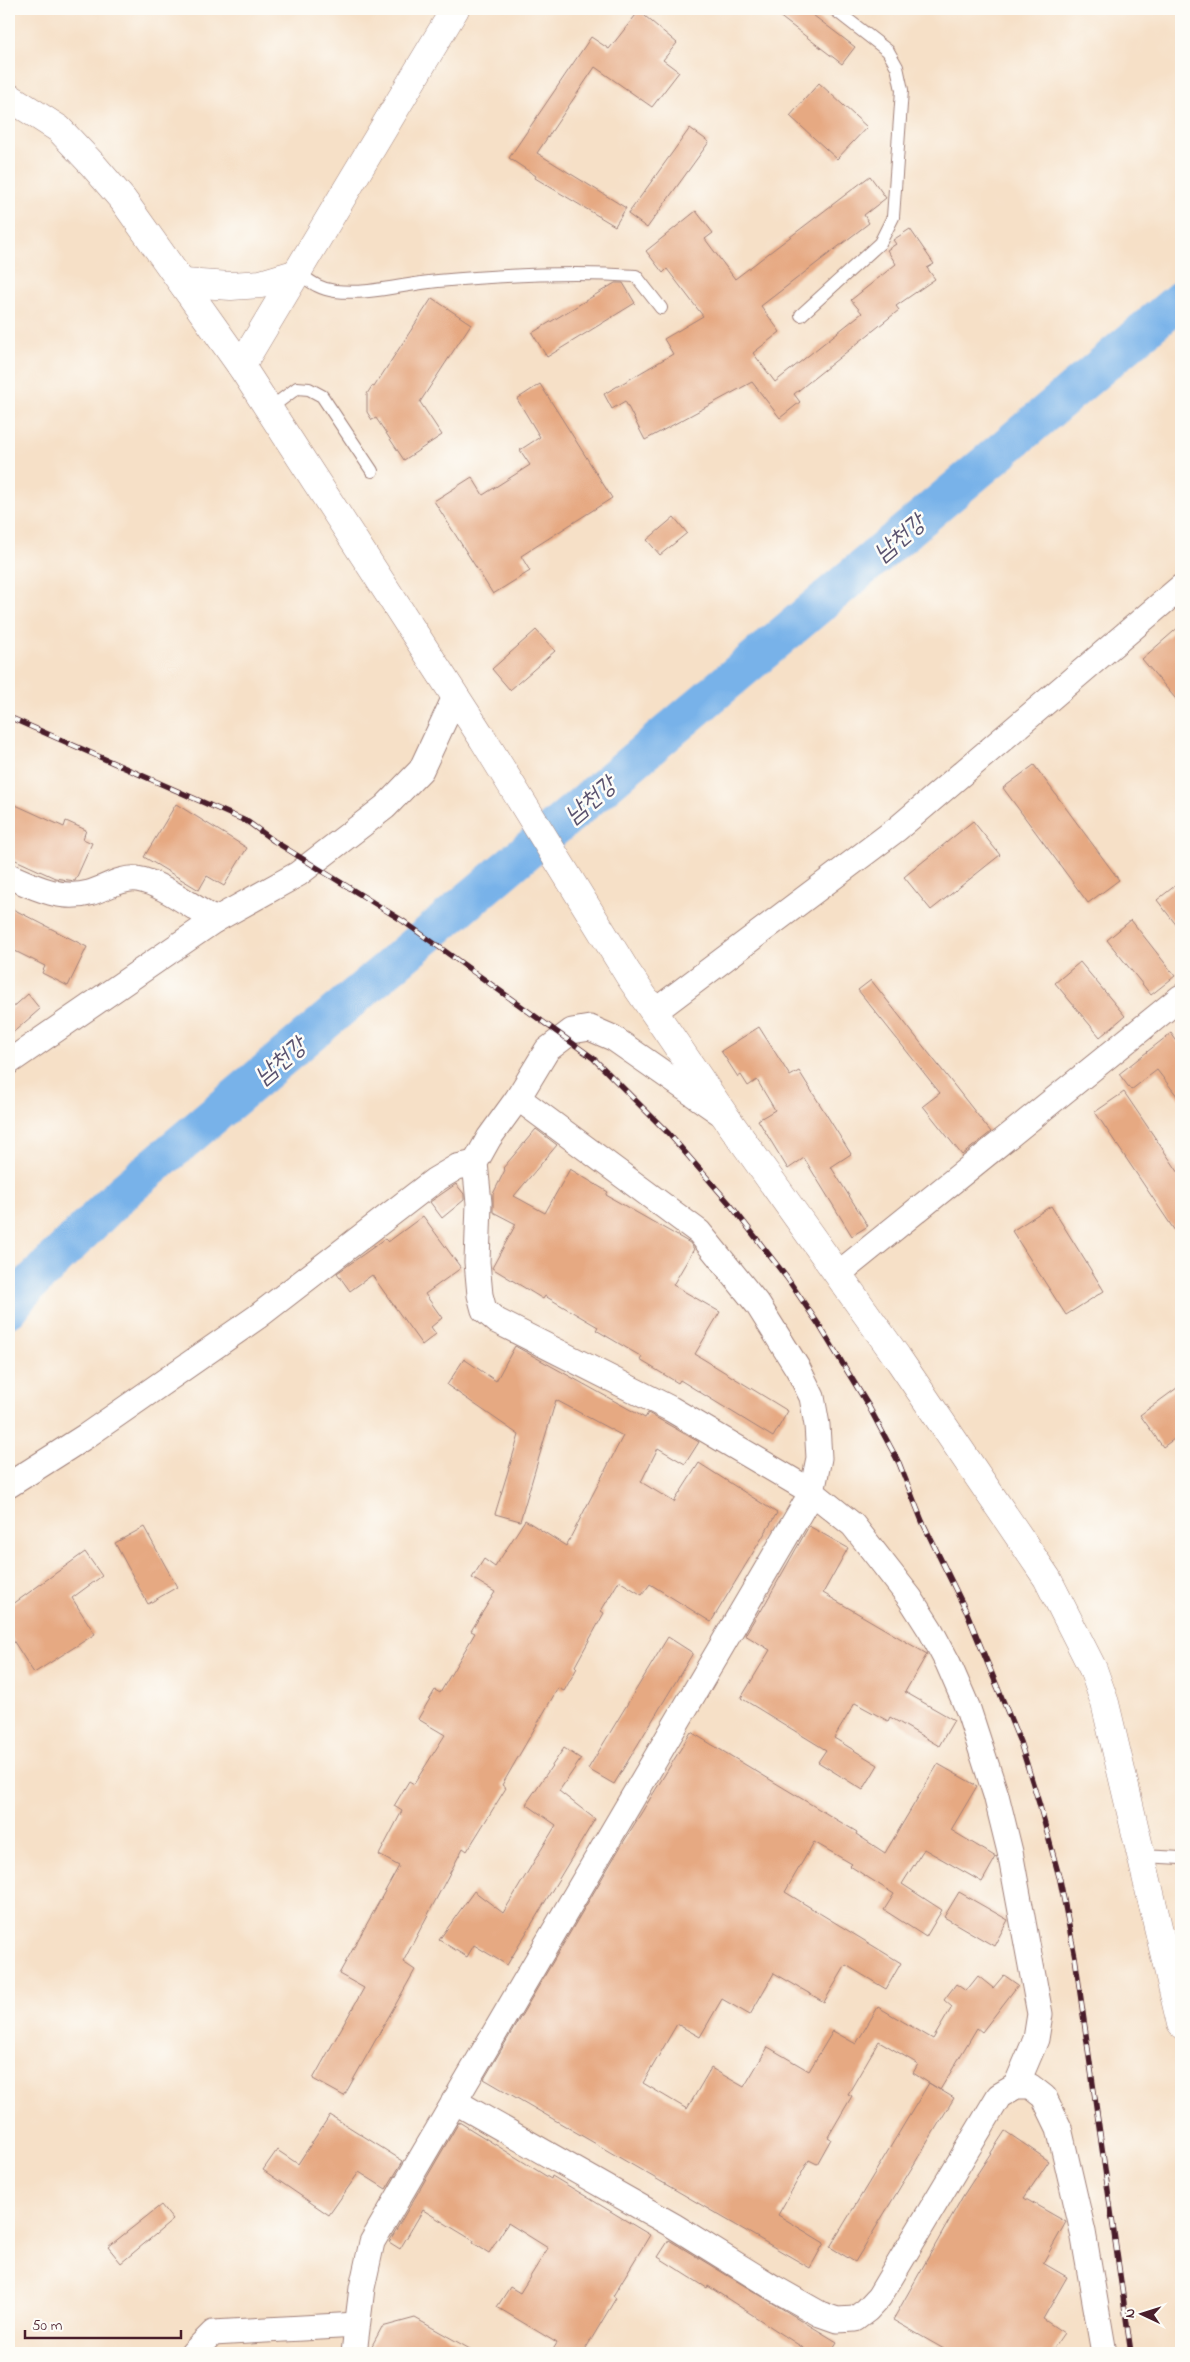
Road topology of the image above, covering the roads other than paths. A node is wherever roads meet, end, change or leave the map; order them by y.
1 (455, 9) edge
2 (834, 9) edge
3 (9, 97) edge
4 (298, 273) junction
5 (184, 284) junction
6 (661, 308) dead end
7 (800, 315) dead end
8 (241, 366) junction
9 (269, 409) junction
10 (372, 471) dead end
11 (1181, 587) edge
12 (455, 697) junction
13 (9, 876) edge
14 (215, 920) junction
15 (1181, 997) edge
16 (654, 1012) junction
17 (9, 1062) edge
18 (518, 1098) junction
19 (725, 1116) junction
20 (476, 1163) junction
21 (838, 1274) junction
22 (9, 1485) edge
23 (812, 1492) junction
24 (1142, 1856) junction
25 (1181, 1858) edge
26 (1181, 2024) edge
27 (1016, 2086) junction
28 (454, 2101) junction
29 (357, 2325) junction
30 (193, 2353) edge
31 (354, 2353) edge
32 (1104, 2353) edge

1 - 4 main road
2 - 7 lane
3 - 5 main road
4 - 5 main road
4 - 6 lane
4 - 8 main road
5 - 8 main road
8 - 9 main road
9 - 10 lane
9 - 12 main road
11 - 16 street
12 - 14 street
12 - 16 main road
13 - 14 street
14 - 17 street
15 - 21 street
16 - 19 main road
18 - 19 street
18 - 20 street
18 - 23 street
19 - 21 main road
20 - 22 street
20 - 23 street
21 - 24 main road
23 - 27 street
23 - 28 street
24 - 25 lane
24 - 26 main road
27 - 28 street
27 - 32 street
28 - 29 street
29 - 30 street
29 - 31 street

